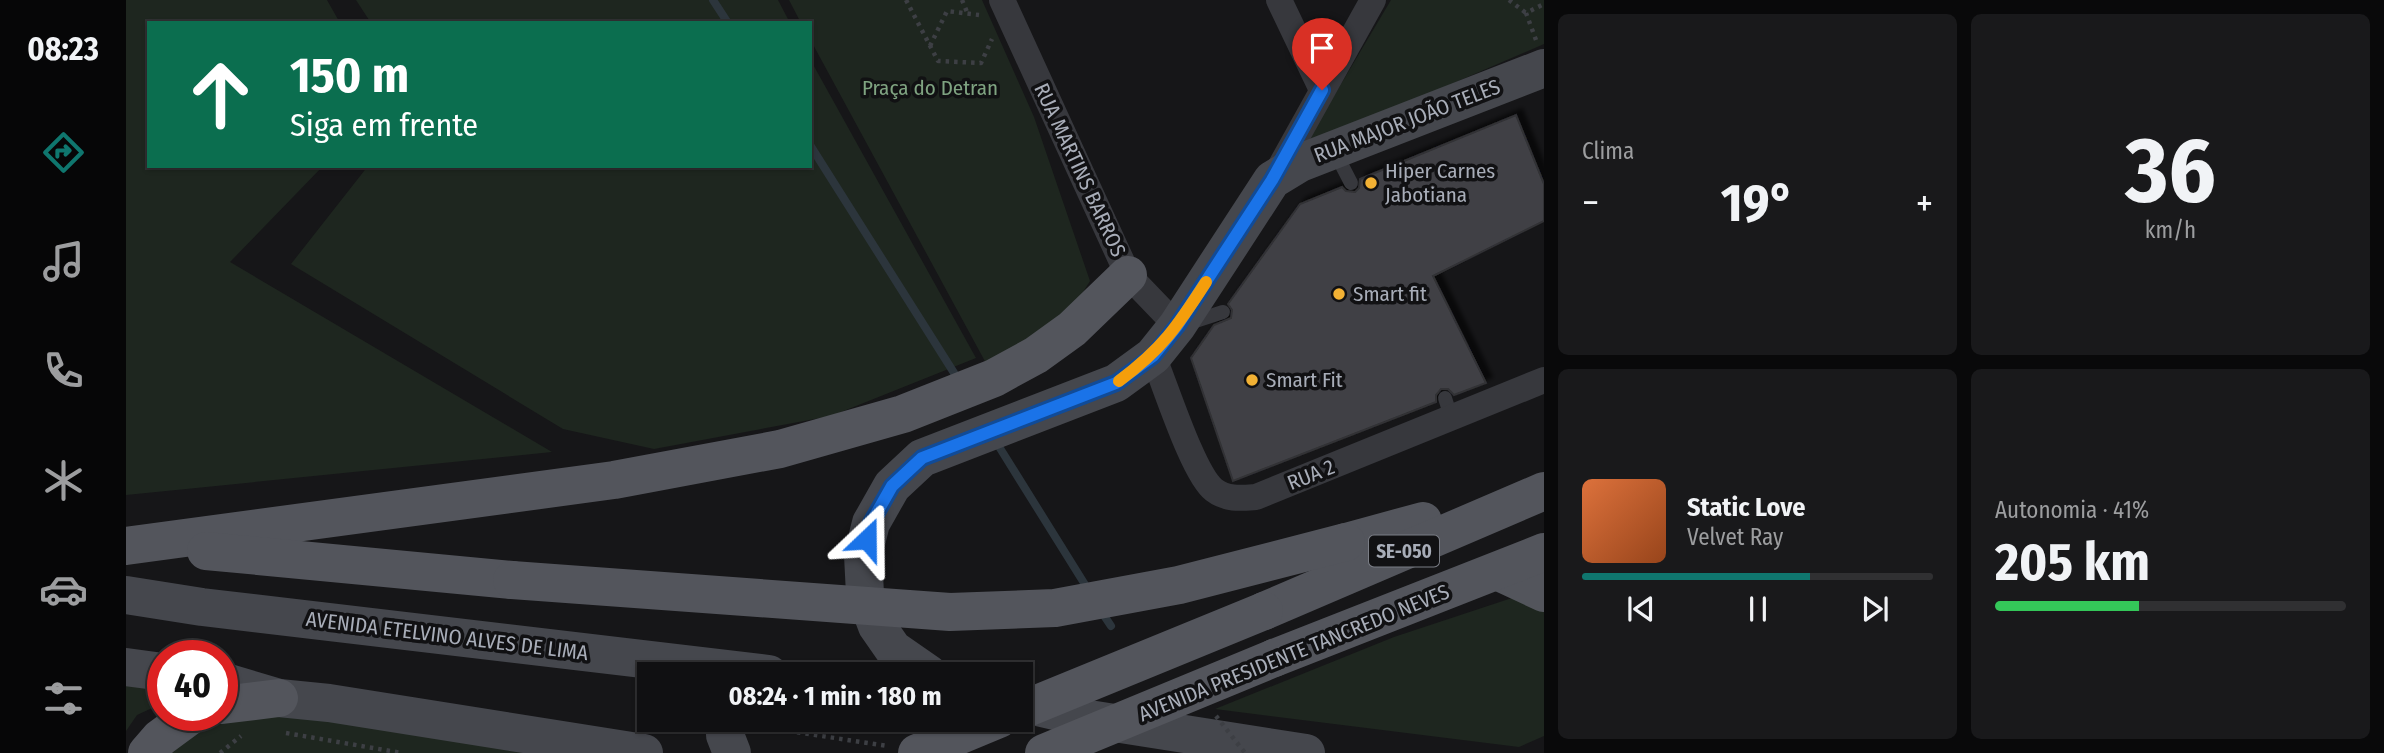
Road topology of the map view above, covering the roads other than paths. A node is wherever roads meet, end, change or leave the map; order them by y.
1 (1002, 0) edge
2 (1279, 0) edge
3 (1373, 0) edge
4 (1542, 58) edge
5 (1322, 90) junction
6 (1334, 149) junction
7 (1272, 180) junction
8 (1351, 183) dead end
9 (1128, 275) junction
10 (1223, 312) dead end
11 (1177, 326) junction
12 (1153, 356) junction
13 (1544, 380) edge
14 (1544, 490) edge
15 (134, 545) edge
16 (1544, 552) edge
17 (1499, 572) junction
18 (1544, 593) edge
19 (126, 595) edge
20 (663, 662) edge
21 (912, 662) edge
22 (126, 667) edge
23 (147, 670) edge
24 (238, 690) edge
25 (1033, 705) edge
26 (1033, 706) edge
27 (238, 708) edge
28 (1033, 712) edge
29 (281, 715) junction
30 (1089, 719) junction
31 (170, 731) edge
32 (960, 732) edge
33 (907, 750) edge
34 (147, 753) edge
35 (644, 753) edge
36 (1044, 753) edge
37 (1306, 753) edge

1 - 9 street, RUA MARTINS BARROS
2 - 5 street
3 - 5 street
4 - 6 main road, RUA MAJOR JOÃO TELES
5 - 7 street
6 - 7 main road, RUA MAJOR JOÃO TELES
6 - 8 lane
7 - 11 main road
9 - 11 street, RUA MARTINS BARROS
9 - 15 main road
10 - 11 lane
11 - 12 main road
12 - 13 street, RUA 2
12 - 21 main road
14 - 15 main road, bridge
14 - 25 main road, SE-050, bridge
16 - 17 main road, AVENIDA PRESIDENTE TANCREDO NEVES / SE-050
17 - 18 main road
17 - 36 main road, AVENIDA PRESIDENTE TANCREDO NEVES / SE-050, bridge
19 - 20 main road, AVENIDA ETELVINO ALVES DE LIMA
22 - 23 main road
24 - 29 main road
26 - 30 main road
27 - 29 main road
28 - 30 main road
29 - 35 main road
30 - 37 main road
31 - 34 main road
32 - 33 main road, bridge

